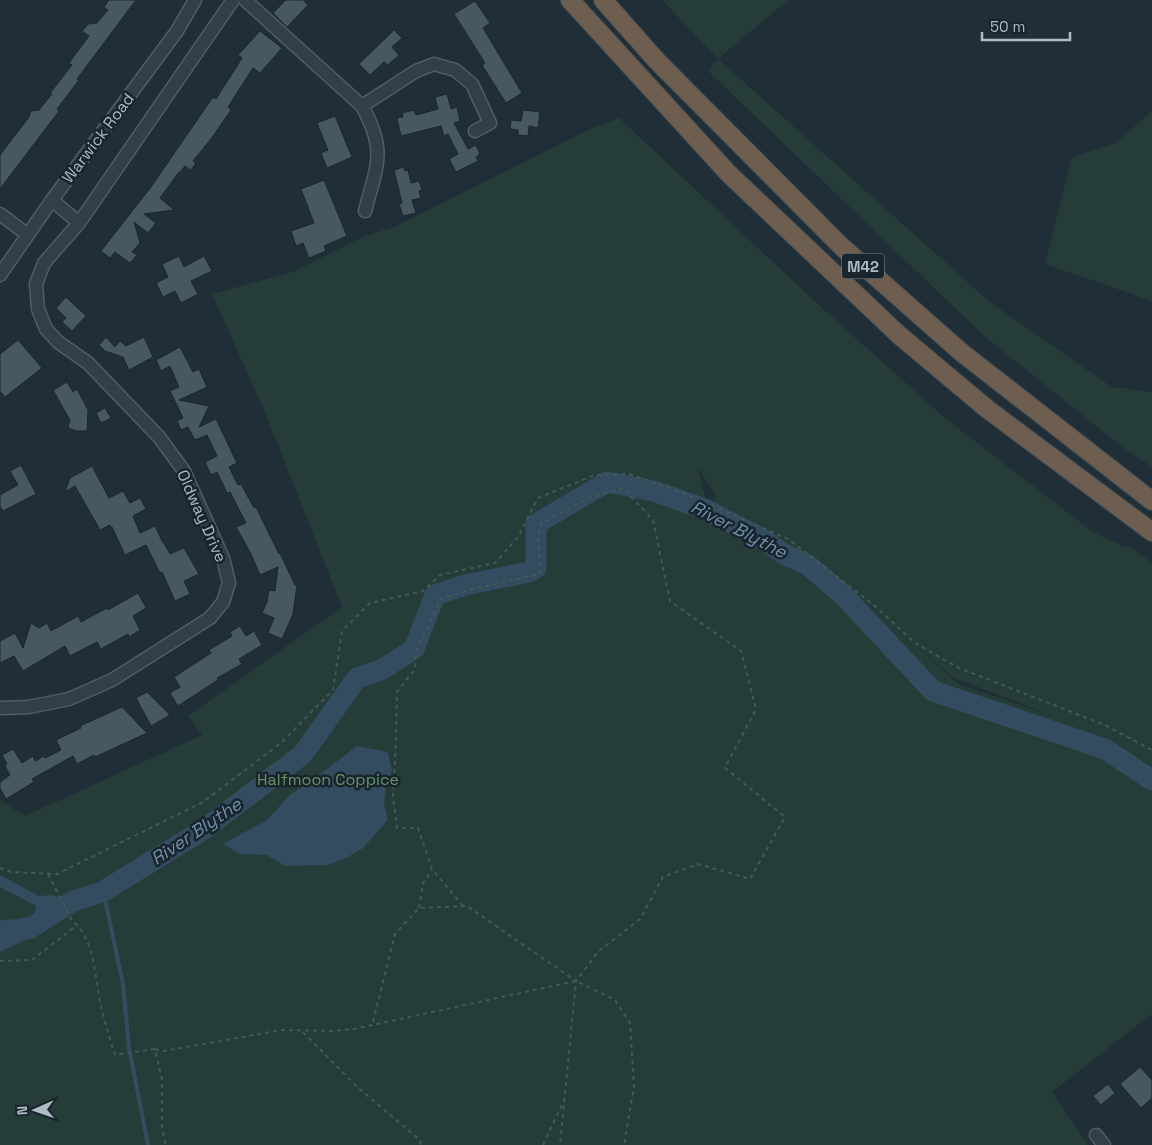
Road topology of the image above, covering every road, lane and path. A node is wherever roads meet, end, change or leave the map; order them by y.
1 (194, 0) edge
2 (233, 0) edge
3 (245, 0) edge
4 (570, 0) edge
5 (604, 0) edge
6 (362, 106) junction
7 (474, 131) dead end
8 (52, 200) junction
9 (365, 211) dead end
10 (0, 214) edge
11 (79, 223) junction
12 (28, 235) junction
13 (0, 276) edge
14 (1152, 501) edge
15 (1152, 532) edge
16 (0, 708) edge
17 (1152, 750) edge
18 (0, 868) edge
19 (432, 870) junction
20 (48, 874) junction
21 (463, 906) dead end
22 (419, 908) junction
23 (77, 924) junction
24 (0, 962) edge
25 (576, 981) junction
26 (373, 1022) dead end
27 (303, 1032) junction
28 (155, 1050) junction
29 (566, 1096) junction
30 (166, 1145) edge
31 (422, 1145) edge
32 (543, 1145) edge
33 (560, 1145) edge
34 (624, 1145) edge

1 - 8 street, Warwick Road
2 - 11 street, Warwick Road
3 - 6 street
4 - 15 highway, M42
5 - 14 highway, M42
6 - 7 street
6 - 9 street
8 - 11 street
8 - 12 street, Warwick Road
10 - 12 street
11 - 16 street, Oldway Drive
12 - 13 street, Warwick Road
17 - 20 path
18 - 20 path
19 - 21 path
19 - 22 path
19 - 25 path
20 - 23 path
22 - 25 path
22 - 26 path
23 - 24 path
23 - 28 path
25 - 27 path
25 - 29 path
25 - 34 path
27 - 28 path
27 - 31 path
28 - 30 path
29 - 32 path
29 - 33 path

